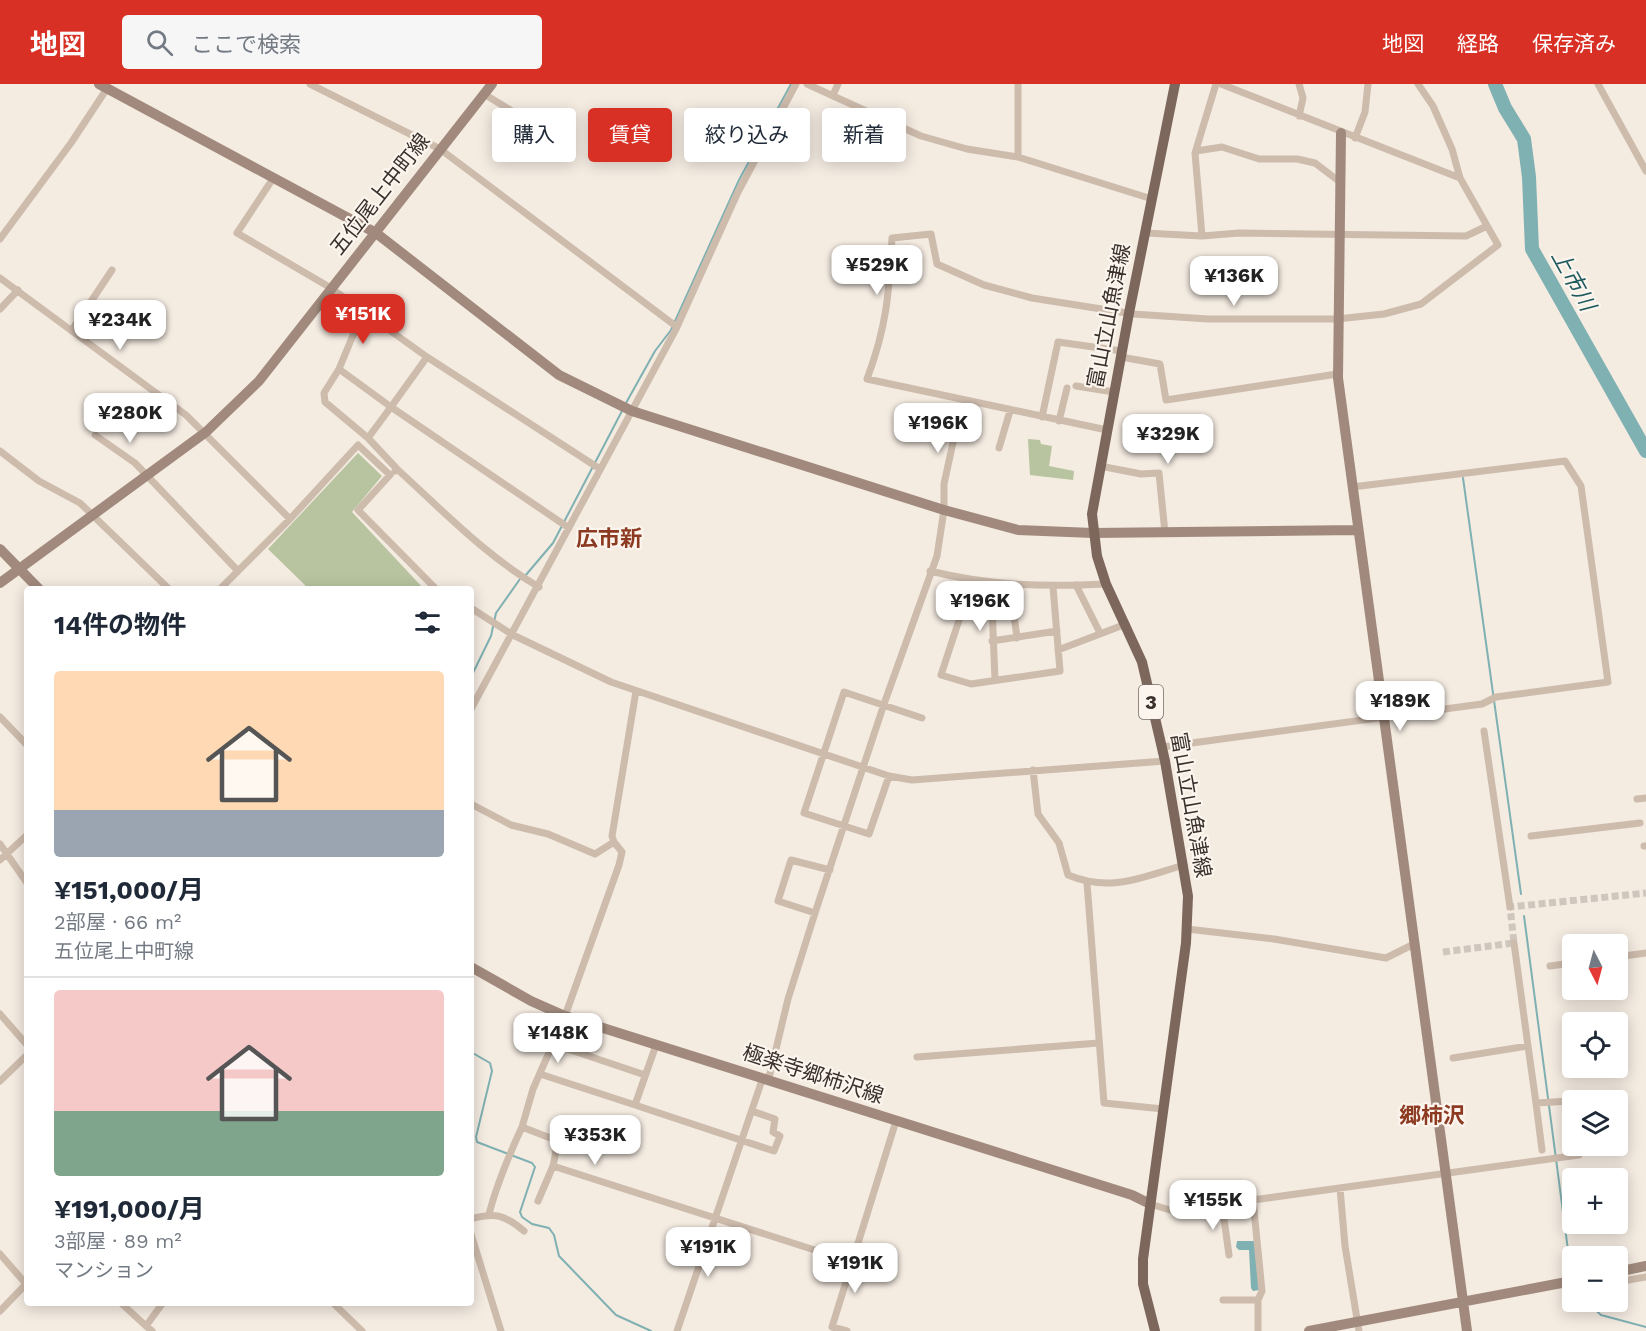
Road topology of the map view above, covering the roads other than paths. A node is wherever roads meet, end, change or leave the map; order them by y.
1 (310, 84) edge
2 (492, 84) edge
3 (796, 84) edge
4 (807, 84) edge
5 (838, 84) edge
6 (1018, 84) edge
7 (1175, 84) edge
8 (1216, 84) edge
9 (1221, 84) edge
10 (1299, 84) edge
11 (1368, 84) edge
12 (1418, 84) edge
13 (1598, 84) edge
14 (105, 86) edge
15 (484, 94) junction
16 (833, 95) junction
17 (507, 108) edge
18 (1299, 116) junction
19 (1341, 133) junction
20 (1355, 138) junction
21 (440, 149) junction
22 (1196, 151) junction
23 (1018, 157) junction
24 (1646, 171) edge
25 (274, 177) junction
26 (1460, 178) junction
27 (1340, 182) junction
28 (1152, 199) junction
29 (1488, 226) junction
30 (376, 233) junction
31 (1145, 233) junction
32 (1339, 234) junction
33 (1202, 236) junction
34 (0, 239) edge
35 (112, 270) dead end
36 (0, 278) edge
37 (331, 288) junction
38 (18, 290) junction
39 (0, 309) edge
40 (363, 311) junction
41 (1129, 313) junction
42 (1337, 319) junction
43 (677, 327) junction
44 (72, 330) junction
45 (1122, 354) junction
46 (427, 357) junction
47 (339, 369) junction
48 (1338, 374) junction
49 (1076, 386) dead end
50 (1067, 388) dead end
51 (1114, 392) junction
52 (962, 401) junction
53 (391, 407) junction
54 (632, 411) junction
55 (1010, 411) junction
56 (1042, 417) junction
57 (1059, 421) junction
58 (1107, 430) junction
59 (206, 432) junction
60 (95, 435) dead end
61 (368, 438) junction
62 (999, 448) dead end
63 (0, 451) edge
64 (1100, 466) junction
65 (397, 469) junction
66 (600, 469) junction
67 (147, 475) junction
68 (390, 475) junction
69 (1352, 487) junction
70 (944, 510) junction
71 (92, 514) junction
72 (290, 519) junction
73 (569, 528) junction
74 (1358, 530) junction
75 (1165, 532) junction
76 (1093, 533) junction
77 (0, 549) edge
78 (18, 568) junction
79 (238, 571) junction
80 (930, 571) junction
81 (965, 580) junction
82 (991, 582) junction
83 (0, 583) edge
84 (1010, 584) junction
85 (1106, 584) junction
86 (1076, 585) junction
87 (36, 586) edge
88 (166, 586) edge
89 (223, 586) edge
90 (433, 586) edge
91 (539, 587) junction
92 (1053, 587) junction
93 (474, 610) edge
94 (1126, 624) junction
95 (1057, 631) junction
96 (1101, 633) junction
97 (513, 635) junction
98 (1017, 638) junction
99 (992, 641) junction
100 (1058, 650) junction
101 (995, 680) junction
102 (636, 691) junction
103 (474, 704) edge
104 (884, 704) junction
105 (1383, 716) junction
106 (0, 717) edge
107 (922, 718) dead end
108 (1484, 731) dead end
109 (24, 742) edge
110 (1162, 747) junction
111 (823, 753) junction
112 (1165, 761) junction
113 (865, 766) junction
114 (1034, 770) junction
115 (889, 776) junction
116 (1646, 798) edge
117 (1637, 799) dead end
118 (474, 806) edge
119 (1641, 823) dead end
120 (845, 827) junction
121 (1532, 836) dead end
122 (24, 839) edge
123 (614, 842) junction
124 (0, 844) edge
125 (8, 855) junction
126 (0, 860) edge
127 (1184, 865) junction
128 (830, 870) junction
129 (24, 879) edge
130 (1087, 883) junction
131 (1510, 907) dead end
132 (815, 913) junction
133 (1187, 929) junction
134 (1514, 943) dead end
135 (1414, 944) junction
136 (1646, 952) edge
137 (1628, 955) edge
138 (1562, 964) edge
139 (1550, 966) dead end
140 (474, 970) edge
141 (0, 1014) edge
142 (565, 1016) junction
143 (24, 1042) edge
144 (1099, 1042) junction
145 (553, 1044) junction
146 (656, 1045) junction
147 (1527, 1046) junction
148 (917, 1057) dead end
149 (24, 1058) edge
150 (1453, 1058) dead end
151 (540, 1074) junction
152 (645, 1075) junction
153 (767, 1079) junction
154 (0, 1081) edge
155 (1562, 1101) edge
156 (1536, 1103) junction
157 (635, 1105) junction
158 (1163, 1109) junction
159 (752, 1111) junction
160 (896, 1121) junction
161 (522, 1126) junction
162 (742, 1141) junction
163 (1542, 1150) dead end
164 (1572, 1156) edge
165 (553, 1166) junction
166 (1446, 1174) junction
167 (1340, 1188) junction
168 (1253, 1200) junction
169 (538, 1201) dead end
170 (1150, 1204) junction
171 (1222, 1204) junction
172 (489, 1214) junction
173 (715, 1217) junction
174 (474, 1219) edge
175 (524, 1231) dead end
176 (474, 1244) edge
177 (0, 1254) edge
178 (1228, 1255) dead end
179 (852, 1262) junction
180 (1646, 1266) edge
181 (1628, 1270) edge
182 (1646, 1277) edge
183 (1628, 1280) edge
184 (24, 1282) edge
185 (1562, 1283) edge
186 (24, 1286) edge
187 (1223, 1300) dead end
188 (1258, 1300) junction
189 (1463, 1301) junction
190 (124, 1306) edge
191 (161, 1306) edge
192 (336, 1306) edge
193 (0, 1311) edge
194 (1359, 1327) edge
195 (149, 1328) edge
196 (362, 1331) edge
197 (501, 1331) edge
198 (677, 1331) edge
199 (848, 1331) edge
200 (1155, 1331) edge
201 (1258, 1331) edge
202 (1309, 1331) edge
203 (1467, 1331) edge

1 - 21 street
2 - 15 street, 五位尾上中町線
3 - 43 street
4 - 16 street
5 - 16 street
6 - 23 street
7 - 28 main road, 富山立山魚津線 / 3
8 - 22 street
9 - 18 street
10 - 18 street
11 - 20 street
12 - 26 street
13 - 24 street
14 - 25 street
14 - 34 street
15 - 17 street
15 - 21 street, 五位尾上中町線
16 - 23 street
18 - 19 street
19 - 20 street
19 - 27 street
20 - 26 street
21 - 30 street, 五位尾上中町線
21 - 43 street
22 - 27 street
22 - 33 street
23 - 28 street
25 - 30 street
25 - 37 street
26 - 29 street
27 - 32 street
28 - 31 main road, 富山立山魚津線 / 3
29 - 32 street
29 - 42 street
30 - 37 street, 五位尾上中町線
30 - 54 street
31 - 33 street
31 - 41 main road, 富山立山魚津線 / 3
32 - 33 street
32 - 42 street
35 - 44 street
36 - 38 street
37 - 40 street
37 - 59 street, 五位尾上中町線
38 - 39 street
38 - 44 street
40 - 46 street
40 - 47 street
41 - 42 street
41 - 45 main road, 富山立山魚津線 / 3
41 - 52 street
42 - 48 street
43 - 54 street
44 - 59 street
45 - 48 street
45 - 51 main road, 富山立山魚津線 / 3
45 - 56 street
46 - 53 street
46 - 66 street
47 - 53 street
47 - 61 street
48 - 69 street
49 - 51 street
50 - 57 street
51 - 58 main road, 富山立山魚津線 / 3
52 - 55 street
52 - 70 street
53 - 61 street
53 - 73 street
54 - 66 street
54 - 70 street
55 - 56 street
55 - 62 street
56 - 57 street
57 - 58 street
58 - 64 main road, 富山立山魚津線 / 3
59 - 67 street, 五位尾上中町線
59 - 72 street
60 - 67 street
61 - 65 street
63 - 71 street
64 - 75 street
64 - 76 main road, 富山立山魚津線 / 3
65 - 68 street
65 - 91 street
66 - 73 street
67 - 71 street, 五位尾上中町線
67 - 79 street
68 - 72 street
68 - 90 street
69 - 74 street
69 - 105 street
70 - 76 street
70 - 80 street
71 - 78 street, 五位尾上中町線
71 - 88 street
72 - 79 street
73 - 91 street
74 - 75 street
74 - 105 street
75 - 76 street
76 - 85 main road, 富山立山魚津線 / 3
77 - 78 street
78 - 83 street, 五位尾上中町線
78 - 87 street
79 - 89 street
80 - 81 street
80 - 104 street
81 - 82 street
81 - 101 street
82 - 84 street
82 - 99 street
84 - 92 street
84 - 98 street
85 - 86 street
85 - 94 main road, 富山立山魚津線 / 3
86 - 92 street
86 - 96 street
91 - 97 street
92 - 95 street
93 - 97 street
94 - 96 street
94 - 110 main road, 富山立山魚津線 / 3
95 - 98 street
95 - 100 street
96 - 100 street
97 - 102 street
97 - 103 street
98 - 99 street
99 - 101 street
100 - 101 street
102 - 111 street
102 - 123 street
104 - 107 street
104 - 111 street
104 - 113 street
105 - 110 street
105 - 135 street
106 - 109 street
108 - 131 street
110 - 112 main road, 富山立山魚津線 / 3
111 - 113 street
111 - 120 street
112 - 114 street
112 - 127 main road, 富山立山魚津線 / 3
113 - 115 street
113 - 120 street
114 - 115 street
114 - 130 street
115 - 120 street
116 - 117 street
118 - 123 street
119 - 121 street
120 - 128 street
122 - 125 street
123 - 142 street
124 - 125 street
125 - 126 street
125 - 129 street
127 - 130 street
127 - 133 main road, 富山立山魚津線 / 3
128 - 132 street
128 - 132 street
130 - 144 street
132 - 153 street
133 - 135 street
133 - 158 main road, 富山立山魚津線 / 3
134 - 147 street
135 - 166 street
136 - 137 street
138 - 139 street
140 - 142 street, 極楽寺郷柿沢線
141 - 143 street
142 - 145 street
142 - 146 street, 極楽寺郷柿沢線
144 - 148 street
144 - 158 street
145 - 151 street
145 - 152 street
146 - 152 street
146 - 153 street, 極楽寺郷柿沢線
147 - 150 street
147 - 156 street
149 - 154 street
151 - 157 street
151 - 161 street
152 - 157 street
153 - 159 street
153 - 160 street, 極楽寺郷柿沢線
155 - 156 street
156 - 163 street
157 - 162 street
158 - 170 main road, 富山立山魚津線 / 3
159 - 162 street
159 - 162 street
160 - 170 street, 極楽寺郷柿沢線
160 - 179 street
161 - 165 street
161 - 172 street
162 - 173 street
164 - 166 street
165 - 169 street
165 - 173 street
166 - 167 street
166 - 189 street
167 - 168 street
167 - 194 street
168 - 171 street
168 - 188 street
170 - 171 street
170 - 200 main road, 富山立山魚津線 / 3
171 - 178 street
172 - 174 street
172 - 175 street
173 - 179 street
173 - 198 street
176 - 197 street
177 - 184 street
179 - 199 street
180 - 181 street
182 - 183 street
185 - 189 street
186 - 193 street
187 - 188 street
188 - 201 street
189 - 194 street
189 - 203 street
190 - 195 street
191 - 195 street
192 - 196 street
194 - 202 street

